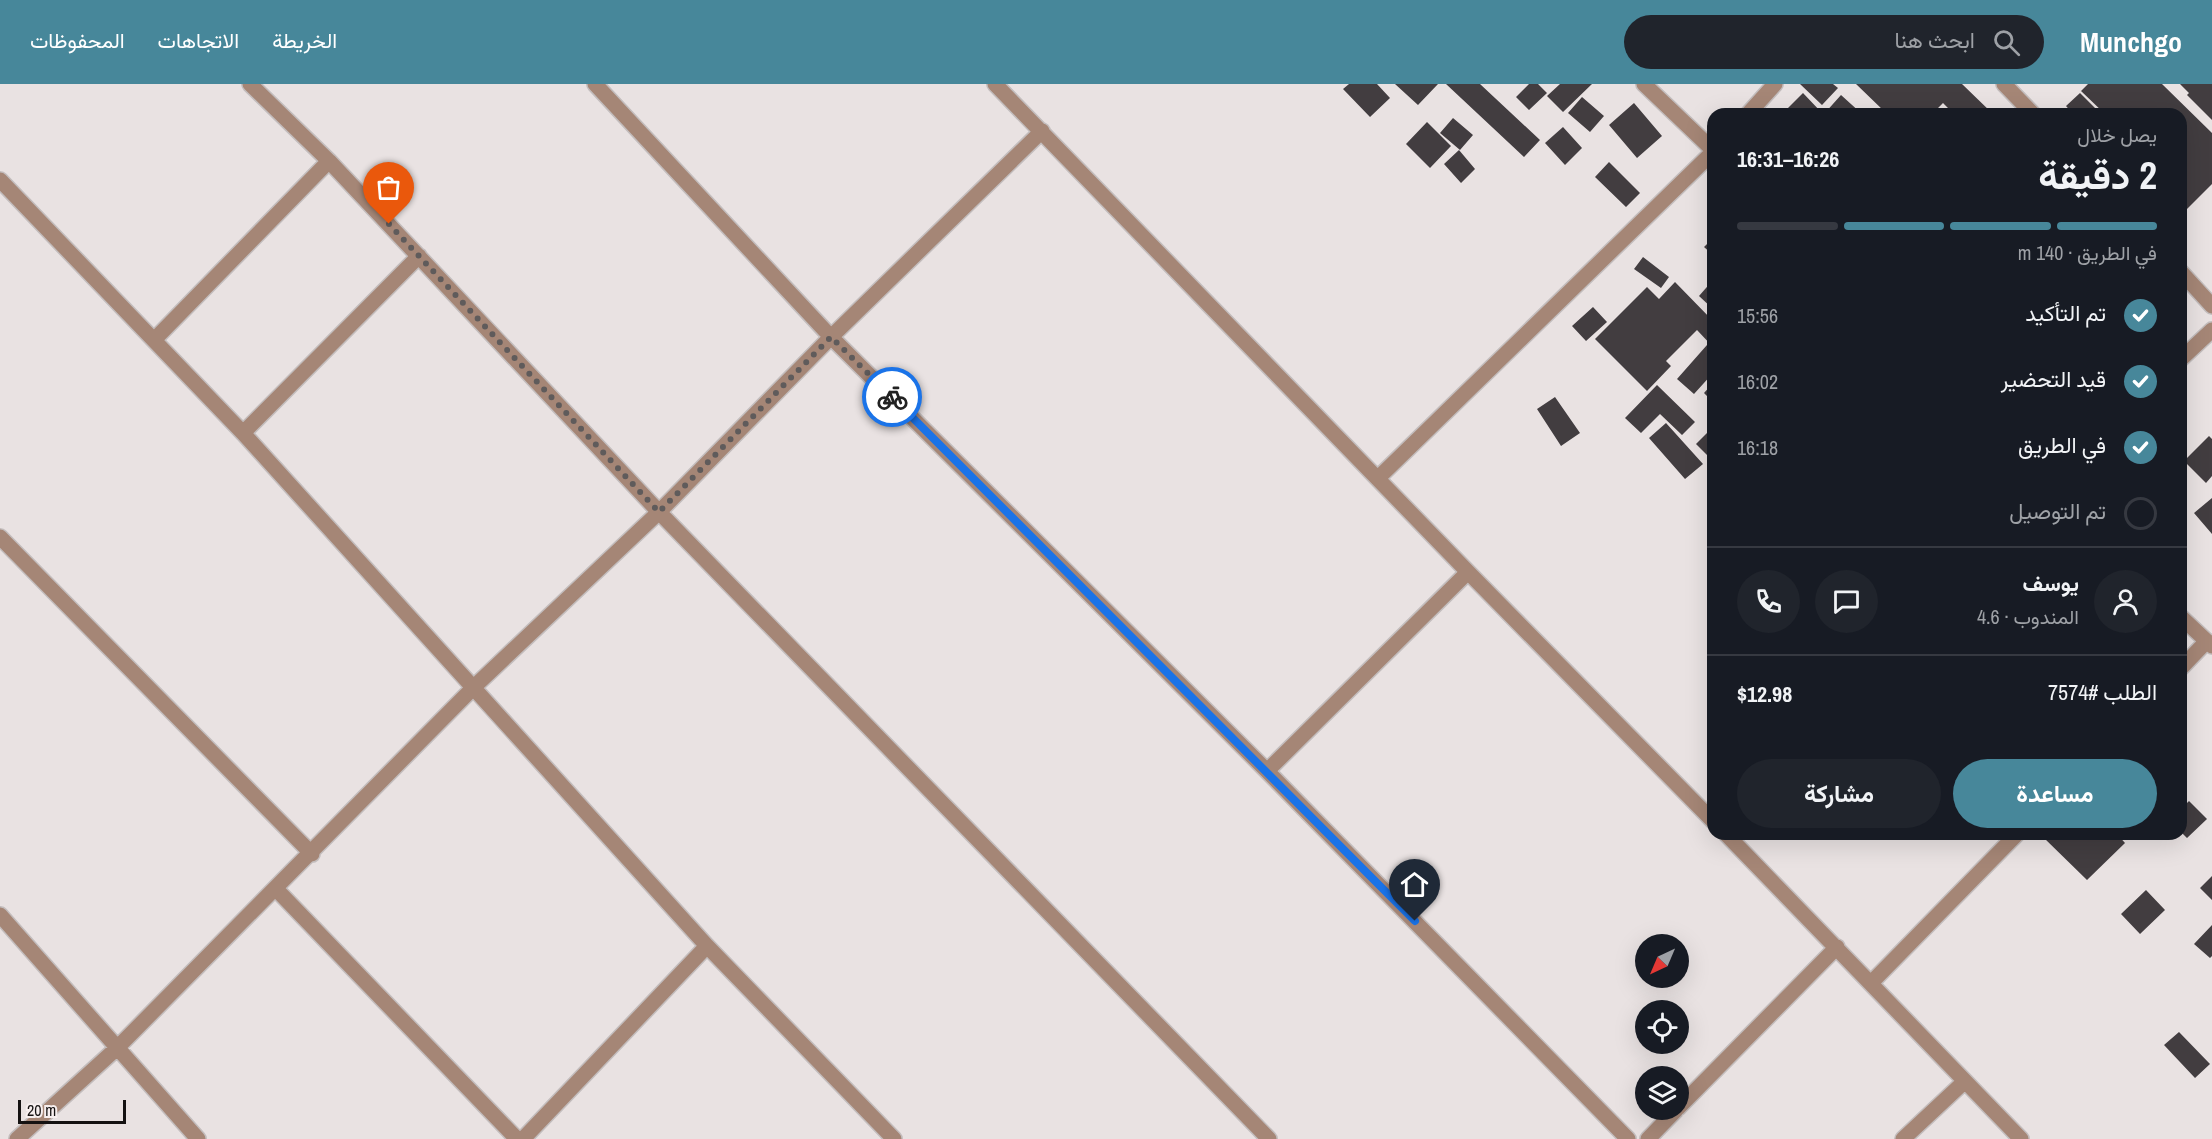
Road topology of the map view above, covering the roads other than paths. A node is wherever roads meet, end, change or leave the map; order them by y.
1 (250, 84) edge
2 (595, 84) edge
3 (995, 84) edge
4 (1644, 84) edge
5 (1775, 84) edge
6 (2004, 84) edge
7 (1753, 108) edge
8 (2027, 108) edge
9 (1042, 131) junction
10 (1707, 145) edge
11 (1707, 157) edge
12 (329, 161) junction
13 (0, 180) edge
14 (419, 256) junction
15 (2187, 279) edge
16 (2212, 306) edge
17 (2212, 330) edge
18 (831, 337) junction
19 (154, 340) junction
20 (2187, 353) edge
21 (243, 433) junction
22 (1378, 478) junction
23 (659, 512) junction
24 (0, 537) edge
25 (1467, 572) junction
26 (2187, 623) edge
27 (2209, 644) edge
28 (2187, 663) edge
29 (474, 686) junction
30 (1267, 771) junction
31 (1707, 815) edge
32 (1732, 840) edge
33 (2012, 840) edge
34 (312, 854) junction
35 (276, 890) junction
36 (0, 915) edge
37 (707, 946) junction
38 (1837, 947) junction
39 (1871, 983) junction
40 (117, 1048) junction
41 (1964, 1082) junction
42 (1689, 1097) edge
43 (1666, 1120) edge
44 (18, 1139) edge
45 (198, 1139) edge
46 (518, 1139) edge
47 (524, 1139) edge
48 (894, 1139) edge
49 (1269, 1139) edge
50 (1628, 1139) edge
51 (1648, 1139) edge
52 (1903, 1139) edge
53 (2020, 1139) edge

1 - 12 street
2 - 18 street
3 - 9 street
4 - 10 street
5 - 7 street
6 - 8 street
9 - 18 street
9 - 22 street
11 - 22 street
12 - 14 street
12 - 19 street
13 - 19 street
14 - 21 street
14 - 23 street
15 - 16 street
17 - 20 street
18 - 23 street
18 - 30 street
19 - 21 street
21 - 29 street
22 - 25 street
23 - 29 street
23 - 49 street
24 - 34 street
25 - 30 street
25 - 31 street
26 - 27 street
27 - 28 street
29 - 34 street
29 - 37 street
30 - 50 street
32 - 38 street
33 - 39 street
34 - 35 street
35 - 40 street
35 - 46 street
36 - 40 street
37 - 47 street
37 - 48 street
38 - 39 street
38 - 42 street
39 - 41 street
40 - 44 street
40 - 45 street
41 - 52 street
41 - 53 street
43 - 51 street

